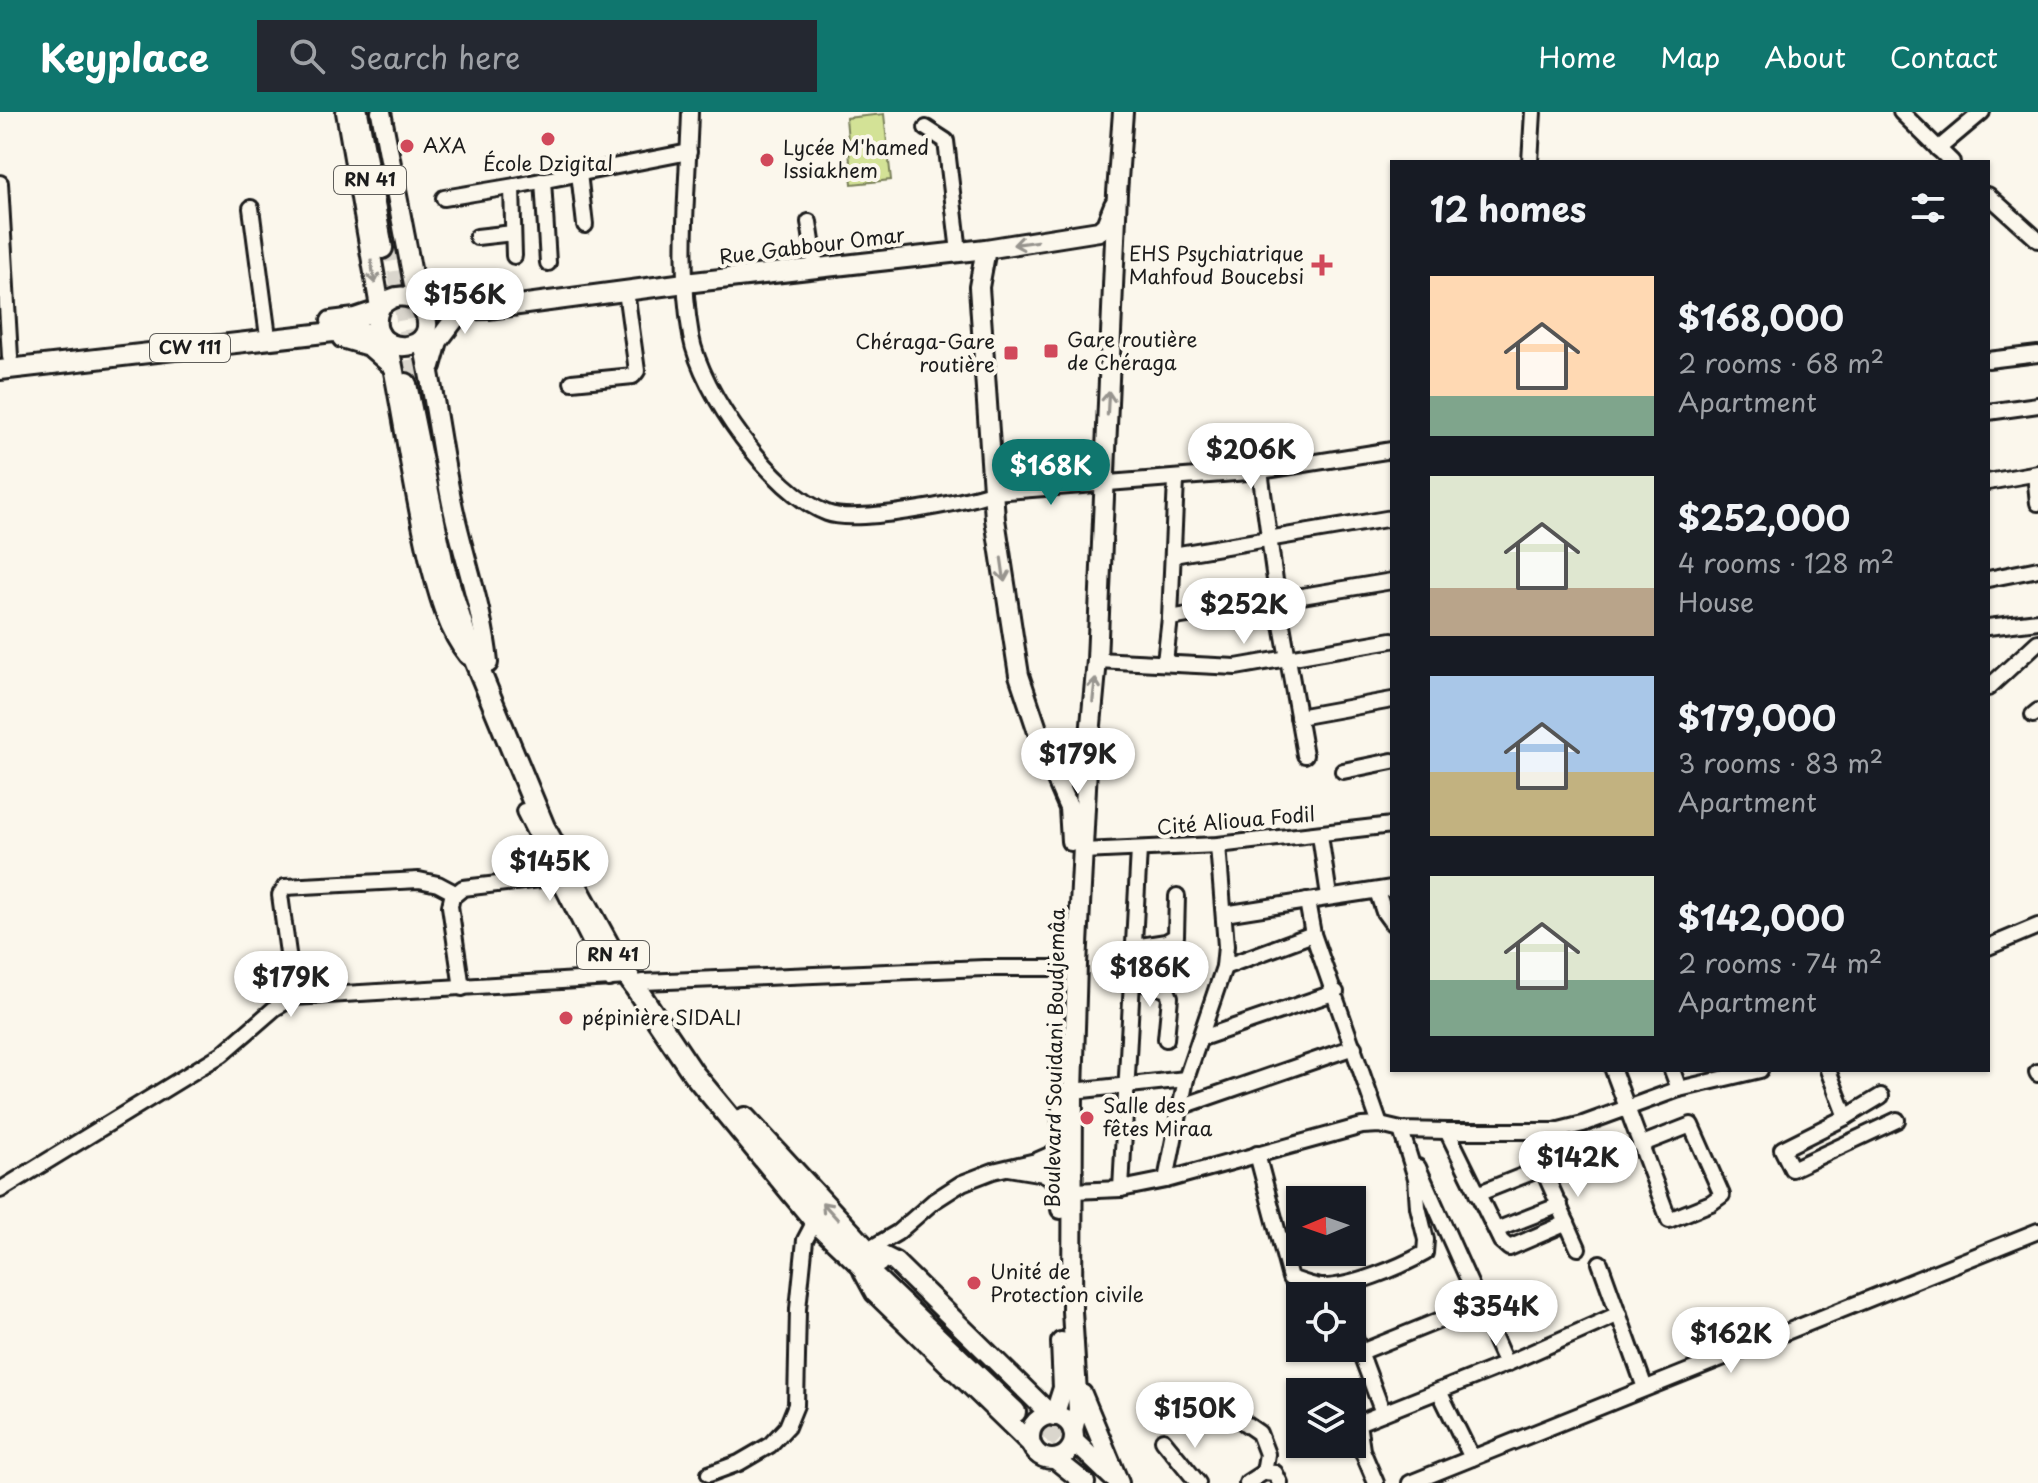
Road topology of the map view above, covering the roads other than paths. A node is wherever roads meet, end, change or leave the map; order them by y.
1 (346, 112) edge
2 (357, 112) edge
3 (370, 112) edge
4 (381, 112) edge
5 (690, 112) edge
6 (1123, 112) edge
7 (1533, 112) edge
8 (1901, 112) edge
9 (1982, 112) edge
10 (926, 128) dead end
11 (1938, 149) junction
12 (689, 152) junction
13 (1530, 160) edge
14 (1950, 160) edge
15 (579, 173) junction
16 (543, 180) junction
17 (0, 183) edge
18 (515, 186) junction
19 (1117, 193) junction
20 (444, 198) dead end
21 (1990, 198) edge
22 (251, 208) dead end
23 (809, 222) dead end
24 (585, 225) dead end
25 (513, 233) junction
26 (1091, 233) junction
27 (477, 237) dead end
28 (2038, 240) edge
29 (986, 249) junction
30 (959, 252) junction
31 (1115, 255) junction
32 (514, 256) dead end
33 (410, 261) junction
34 (548, 263) dead end
35 (816, 267) junction
36 (2, 283) edge
37 (685, 283) junction
38 (626, 291) junction
39 (418, 301) junction
40 (380, 309) junction
41 (457, 313) junction
42 (267, 329) junction
43 (307, 335) junction
44 (424, 335) junction
45 (384, 338) junction
46 (2038, 354) edge
47 (1990, 360) edge
48 (3, 362) edge
49 (392, 366) junction
50 (418, 380) junction
51 (572, 382) dead end
52 (2038, 405) edge
53 (1990, 412) edge
54 (1390, 450) edge
55 (1260, 471) junction
56 (2036, 474) edge
57 (1176, 480) junction
58 (1990, 482) edge
59 (1105, 484) junction
60 (994, 492) junction
61 (2038, 503) edge
62 (1390, 518) edge
63 (1268, 539) junction
64 (1173, 555) junction
65 (2038, 569) edge
66 (1990, 579) edge
67 (1390, 581) edge
68 (1278, 602) junction
69 (1170, 618) junction
70 (2038, 621) edge
71 (1990, 627) edge
72 (1390, 640) edge
73 (2038, 642) edge
74 (1287, 659) junction
75 (1097, 660) junction
76 (1165, 662) junction
77 (482, 664) junction
78 (1990, 686) edge
79 (1390, 700) edge
80 (1298, 717) junction
81 (1044, 750) junction
82 (1305, 755) dead end
83 (1087, 760) junction
84 (1390, 761) edge
85 (1343, 771) dead end
86 (1055, 777) junction
87 (524, 811) dead end
88 (1390, 825) edge
89 (1320, 835) junction
90 (1218, 845) junction
91 (1139, 849) junction
92 (1082, 851) junction
93 (558, 877) junction
94 (1384, 890) edge
95 (455, 893) junction
96 (1177, 896) dead end
97 (1329, 896) junction
98 (1307, 901) junction
99 (1224, 914) junction
100 (1390, 920) edge
101 (2038, 926) edge
102 (1313, 934) junction
103 (1990, 946) edge
104 (1134, 947) junction
105 (1224, 967) junction
106 (1066, 968) junction
107 (627, 979) junction
108 (1133, 980) junction
109 (462, 988) junction
110 (1336, 992) junction
111 (294, 997) junction
112 (1202, 1038) junction
113 (1166, 1039) dead end
114 (1354, 1047) junction
115 (1614, 1072) edge
116 (1673, 1072) edge
117 (1829, 1072) edge
118 (1727, 1074) edge
119 (1186, 1079) junction
120 (1128, 1087) junction
121 (1679, 1089) junction
122 (1073, 1091) junction
123 (1881, 1096) dead end
124 (1180, 1107) junction
125 (1626, 1107) junction
126 (1846, 1117) junction
127 (1897, 1120) dead end
128 (1380, 1125) junction
129 (1401, 1130) junction
130 (1447, 1131) junction
131 (1640, 1145) junction
132 (1066, 1153) junction
133 (1257, 1154) junction
134 (1565, 1159) dead end
135 (1542, 1167) junction
136 (1008, 1168) junction
137 (1166, 1180) junction
138 (1066, 1187) junction
139 (1121, 1189) junction
140 (0, 1190) edge
141 (1477, 1194) junction
142 (1560, 1205) junction
143 (815, 1221) junction
144 (1567, 1223) junction
145 (1496, 1230) junction
146 (2038, 1231) edge
147 (1578, 1248) dead end
148 (866, 1256) junction
149 (1600, 1263) dead end
150 (1480, 1304) junction
151 (1619, 1314) junction
152 (1366, 1350) edge
153 (1365, 1362) edge
154 (1506, 1364) junction
155 (1070, 1381) junction
156 (1645, 1388) junction
157 (1439, 1391) junction
158 (1204, 1395) dead end
159 (1023, 1404) junction
160 (1383, 1413) junction
161 (1052, 1416) junction
162 (1073, 1435) junction
163 (1163, 1440) dead end
164 (1031, 1444) junction
165 (1472, 1458) junction
166 (1055, 1459) junction
167 (1264, 1472) junction
168 (709, 1474) dead end
169 (1085, 1483) edge
170 (1119, 1483) edge
171 (1198, 1483) edge
172 (1247, 1483) edge
173 (1280, 1483) edge
174 (1376, 1483) edge
175 (1410, 1483) edge

1 -> 40 main road
2 - 3 highway, RN 41
4 - 33 main road
5 - 12 street
6 - 19 main road, Boulevard Souidani Boudjemâa
7 - 13 street
8 - 11 street
9 - 11 street
10 - 30 street
11 - 14 street
12 - 15 street
12 - 37 street
15 - 16 street
15 - 24 street
16 - 18 street
16 - 34 street
17 - 36 street
18 - 20 street
18 - 25 street
19 - 26 main road
19 - 31 main road, Boulevard Souidani Boudjemâa
21 - 28 street
22 - 42 street
23 - 35 street
25 - 27 street
25 - 32 street
26 -> 29 main road, Rue Gabbour Omar
26 - 31 main road
29 - 30 main road, Rue Gabbour Omar
29 - 60 main road, Boulevard Souidani Boudjemâa
30 - 35 main road, Rue Gabbour Omar
59 -> 31 main road, Boulevard Souidani Boudjemâa
33 - 39 main road
33 - 41 main road
35 - 37 main road, Rue Gabbour Omar
36 - 48 street
37 - 38 main road, Rue Gabbour Omar
37 - 60 street
38 - 41 main road, Rue Gabbour Omar
38 - 51 street
39 - 40 main road
39 - 41 main road, Rue Gabbour Omar
39 - 44 main road
40 - 42 main road, CW 111
40 - 45 main road
41 - 44 main road, Rue Gabbour Omar
41 - 50 main road
42 - 48 main road, CW 111
43 - 45 main road, CW 111
43 - 48 main road, CW 111
43 - 49 main road
44 - 45 main road
44 - 50 main road
45 - 49 main road
46 - 47 street
49 - 77 main road
50 - 77 highway, RN 41
52 - 53 street
54 - 55 street
55 - 57 street
55 - 63 street
56 - 58 street
56 - 61 street
57 - 59 street
57 - 64 street
59 - 60 street
59 - 75 main road, Boulevard Souidani Boudjemâa
60 -> 81 main road, Boulevard Souidani Boudjemâa
62 - 63 street
63 - 64 street
63 - 68 street
64 - 69 street
65 - 66 street
67 - 68 street
68 - 69 street
68 - 74 street
69 - 76 street
70 - 71 street
72 - 74 street
73 - 78 street
74 - 76 street
74 - 80 street
75 - 76 street
83 -> 75 main road, Boulevard Souidani Boudjemâa
77 - 107 highway, RN 41
79 - 80 street
80 - 82 street
81 - 83 main road
81 - 86 main road, Boulevard Souidani Boudjemâa
83 - 86 main road
83 - 92 main road, Boulevard Souidani Boudjemâa
84 - 85 street
86 - 106 main road, Boulevard Souidani Boudjemâa
87 - 93 street
88 - 89 street, Cité Alioua Fodil
89 - 90 street, Cité Alioua Fodil
89 - 97 street
90 - 91 street, Cité Alioua Fodil
90 - 99 street
91 - 92 street, Cité Alioua Fodil
91 - 104 street
92 - 122 main road, Boulevard Souidani Boudjemâa
93 - 95 street
93 - 107 street
94 - 97 street
94 - 100 street
95 - 109 street
95 - 111 street
96 - 104 street
97 - 98 street
98 - 99 street
98 - 102 street
99 - 105 street
101 - 103 street
102 - 105 street
102 - 110 street
104 - 108 street
105 - 112 street
106 - 107 street
106 - 132 main road, Boulevard Souidani Boudjemâa
107 - 109 street
107 - 143 highway, RN 41
148 -> 107 highway, RN 41
108 - 113 street
108 - 120 street
109 - 111 street
110 - 112 street
110 - 114 street
111 - 140 street
112 - 119 street
114 - 124 street
114 - 128 street
115 - 125 street
116 - 121 street
117 - 126 street
118 - 121 street
119 - 120 street
119 - 124 street
120 - 122 street
120 - 139 street
121 - 125 street
122 - 132 main road, Boulevard Souidani Boudjemâa
123 - 126 street
124 - 137 street
125 - 130 street
125 - 131 street
126 - 127 street
128 - 129 street
128 - 133 street
129 - 130 street
129 - 133 street
129 - 150 street
130 - 141 street
131 - 131 street
132 - 136 street
132 - 138 main road, Boulevard Souidani Boudjemâa
133 - 137 street
134 - 135 street
135 - 141 street
135 - 142 street
136 - 138 street
136 - 148 street
137 - 139 street
138 - 139 street
138 - 155 main road, Boulevard Souidani Boudjemâa
141 - 145 street
142 - 144 street
142 - 145 street
143 - 148 highway, RN 41
143 - 168 street
144 - 145 street
144 - 147 street
146 - 156 street
148 - 159 highway, RN 41
148 - 164 main road
149 - 151 street
150 - 152 street
150 - 154 street
151 - 154 street
151 - 156 street
153 - 160 street
154 - 157 street
155 - 159 main road
155 - 161 main road, Boulevard Souidani Boudjemâa
155 - 162 main road, Boulevard Souidani Boudjemâa
155 - 170 main road
156 - 165 street
157 - 160 street
157 - 165 street
158 - 167 street
159 - 161 main road
160 - 174 street
161 - 162 main road
161 - 164 main road
162 - 166 main road
162 - 170 main road
163 - 171 street
164 - 166 main road
165 - 175 street
166 - 169 main road
167 - 172 street
167 - 173 street

